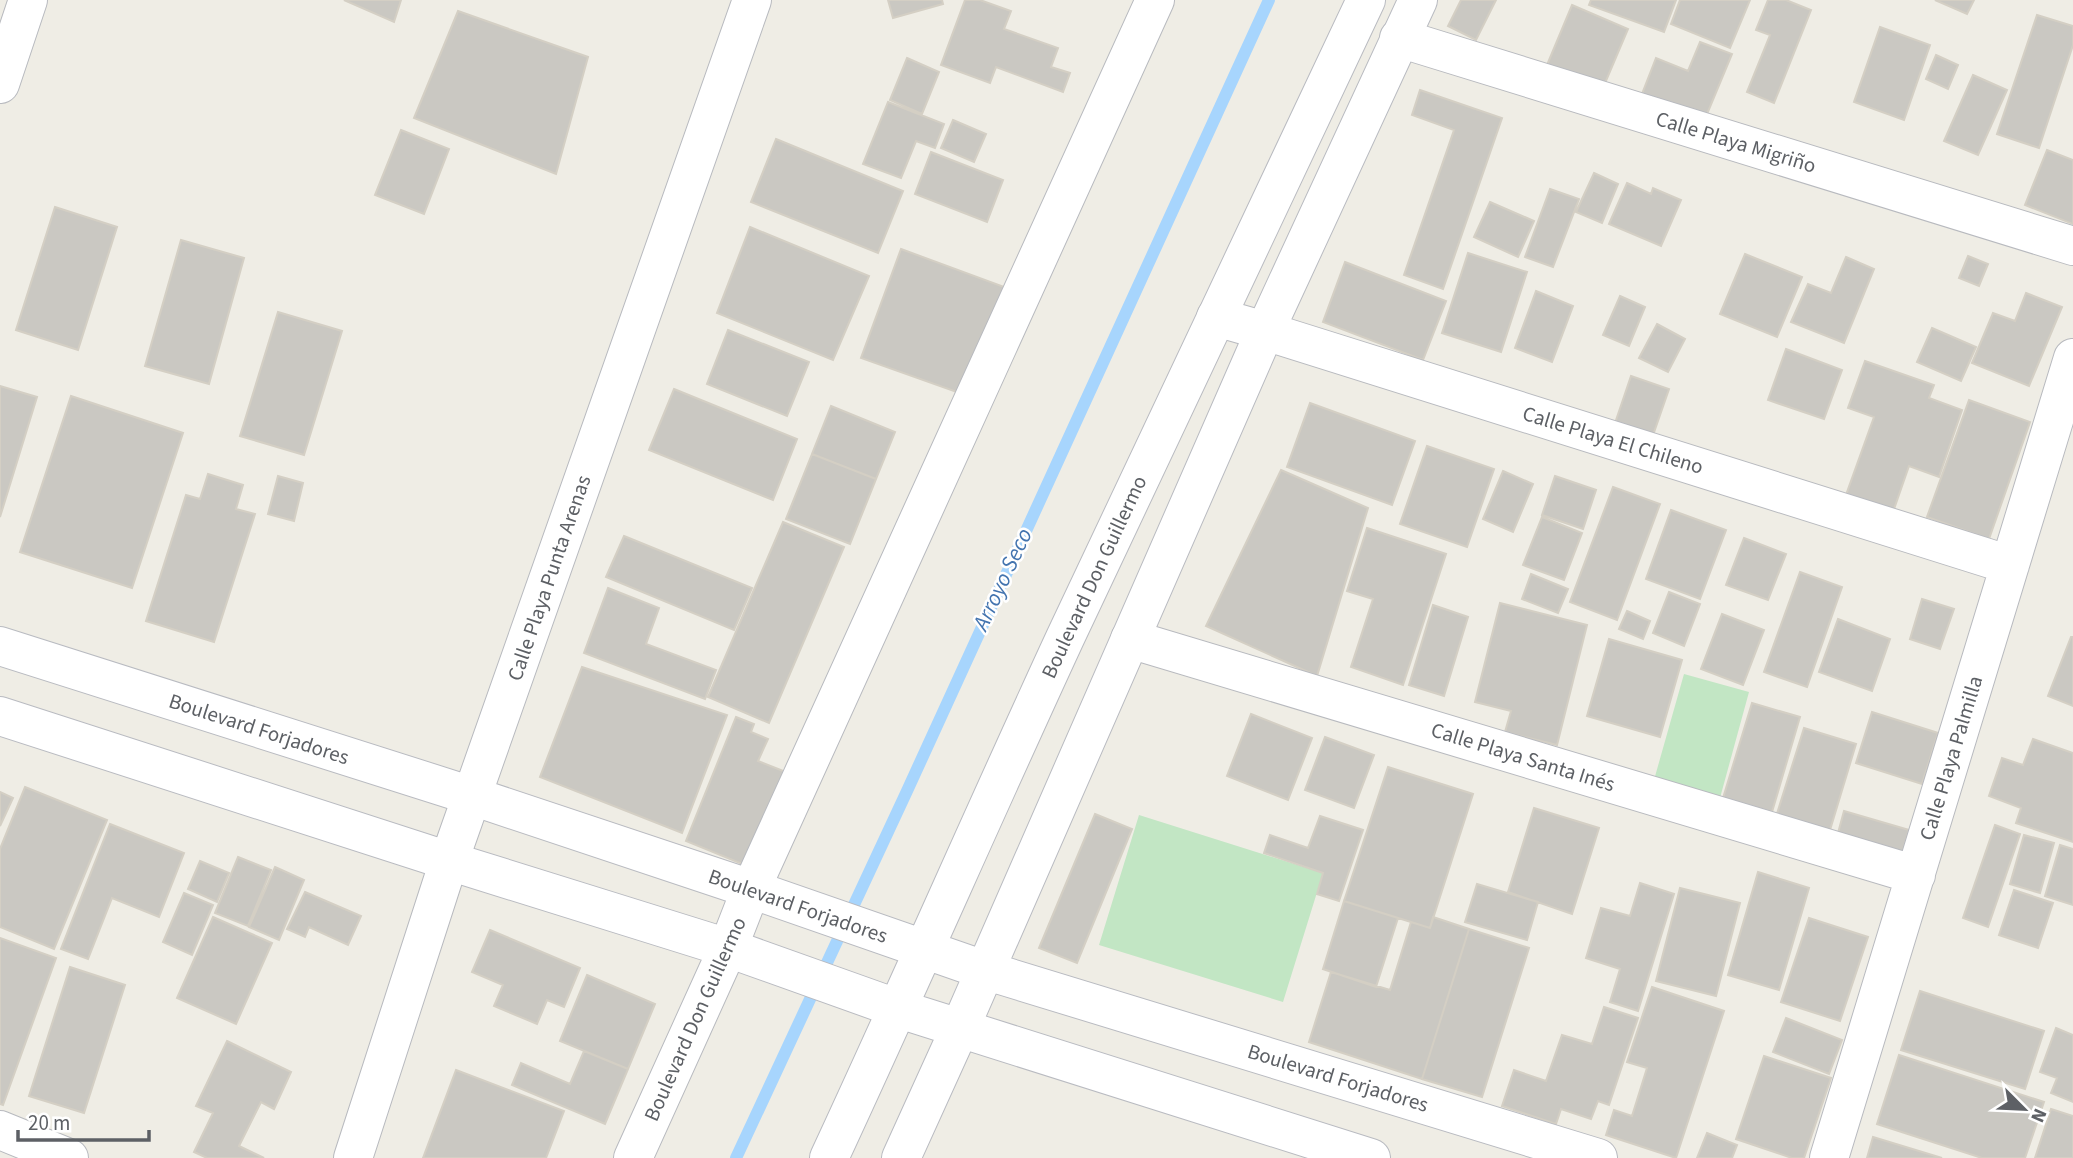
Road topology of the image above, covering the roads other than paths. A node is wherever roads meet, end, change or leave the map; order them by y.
1 (28, 0) edge
2 (752, 0) edge
3 (1155, 0) edge
4 (1366, 0) edge
5 (1418, 0) edge
6 (1399, 38) junction
7 (0, 84) edge
8 (2073, 246) edge
9 (1216, 317) junction
10 (1265, 331) junction
11 (2073, 358) edge
12 (2010, 565) junction
13 (1130, 639) junction
14 (0, 646) edge
15 (0, 716) edge
16 (472, 796) junction
17 (449, 861) junction
18 (1916, 875) junction
19 (769, 895) junction
20 (915, 946) junction
21 (743, 954) junction
22 (984, 970) junction
23 (889, 1006) junction
24 (960, 1028) junction
25 (15, 1143) edge
26 (69, 1158) edge
27 (353, 1158) edge
28 (633, 1158) edge
29 (829, 1158) edge
30 (901, 1158) edge
31 (1371, 1158) edge
32 (1598, 1158) edge
33 (1829, 1158) edge

1 - 7 street
2 - 16 street, Calle Playa Punta Arenas
3 - 19 street, Boulevard Don Guillermo
4 - 9 street, Boulevard Don Guillermo
5 - 6 street
6 - 8 street, Calle Playa Migriño
6 - 10 street
9 - 10 street, Calle Playa El Chileno
9 - 20 street, Boulevard Don Guillermo
10 - 12 street, Calle Playa El Chileno
10 - 13 street
11 - 12 street, Calle Playa Palmilla
12 - 18 street, Calle Playa Palmilla
13 - 18 street, Calle Playa Santa Inés
13 - 22 street
14 - 16 street, Boulevard Forjadores
15 - 17 street
16 - 17 street, Calle Playa Punta Arenas
16 - 19 street, Boulevard Forjadores
17 - 21 street
17 - 27 street, Calle Playa Punta Arenas
18 - 33 street, Calle Playa Palmilla
19 - 20 street, Boulevard Forjadores
19 - 21 street, Boulevard Don Guillermo
20 - 22 street, Boulevard Forjadores
20 - 23 street, Boulevard Don Guillermo
21 - 23 street
21 - 28 street, Boulevard Don Guillermo
22 - 24 street
22 - 32 street, Boulevard Forjadores
23 - 24 street
23 - 29 street, Boulevard Don Guillermo
24 - 30 street
24 - 31 street
25 - 26 street

